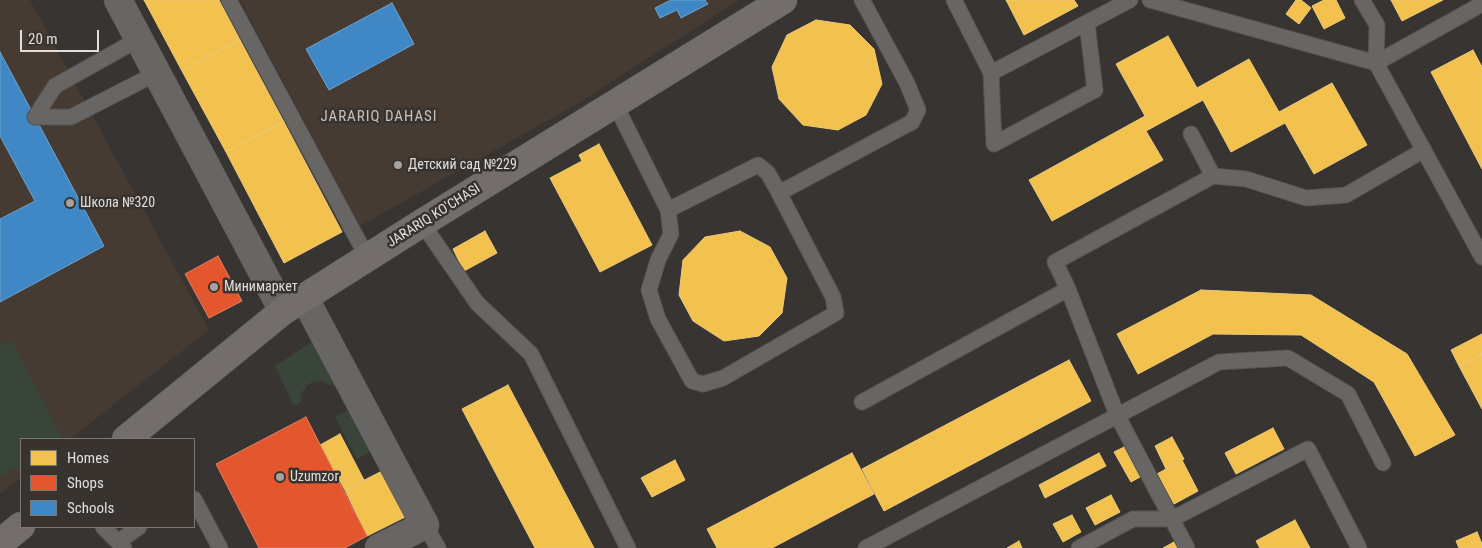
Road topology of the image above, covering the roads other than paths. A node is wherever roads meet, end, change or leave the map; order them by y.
1 (118, 0) edge
2 (229, 0) edge
3 (783, 0) edge
4 (862, 0) edge
5 (954, 0) edge
6 (1130, 0) edge
7 (1150, 0) edge
8 (1362, 0) edge
9 (1111, 4) edge
10 (1482, 4) edge
11 (1087, 23) junction
12 (139, 39) junction
13 (1376, 63) junction
14 (157, 73) junction
15 (991, 73) junction
16 (615, 104) junction
17 (1191, 134) dead end
18 (1424, 150) junction
19 (1213, 176) junction
20 (779, 193) junction
21 (668, 210) junction
22 (422, 223) junction
23 (367, 257) junction
24 (1482, 257) edge
25 (1068, 289) junction
26 (293, 304) junction
27 (862, 402) dead end
28 (1117, 415) junction
29 (127, 438) edge
30 (1383, 463) dead end
31 (195, 501) edge
32 (1172, 519) junction
33 (20, 527) edge
34 (104, 528) edge
35 (138, 528) edge
36 (431, 536) edge
37 (0, 543) edge
38 (121, 545) edge
39 (220, 548) edge
40 (381, 548) edge
41 (628, 548) edge
42 (866, 548) edge
43 (1079, 548) edge
44 (1187, 548) edge
45 (1359, 548) edge

1 - 12 street
2 - 23 lane
3 - 16 street, JARARIQ KO'CHASI
4 - 20 lane
5 - 15 lane
6 - 9 lane
7 - 13 lane
8 - 13 lane
9 - 11 lane
10 - 13 lane
11 - 15 lane
11 - 15 lane
12 - 14 street
12 - 14 lane
13 - 18 lane
14 - 26 street
16 - 21 lane
16 - 22 street, JARARIQ KO'CHASI
17 - 19 lane
18 - 19 lane
18 - 24 lane
19 - 25 lane
20 - 21 lane
20 - 21 lane
22 - 23 street, JARARIQ KO'CHASI
22 - 41 lane
23 - 26 street, JARARIQ KO'CHASI
25 - 27 lane
25 - 28 lane
26 - 29 street, JARARIQ KO'CHASI
26 - 36 street
28 - 30 lane
28 - 32 lane
28 - 42 lane
31 - 39 lane
32 - 43 lane
32 - 44 lane
32 - 45 lane
33 - 37 street
34 - 38 lane
35 - 38 lane
36 - 40 street

